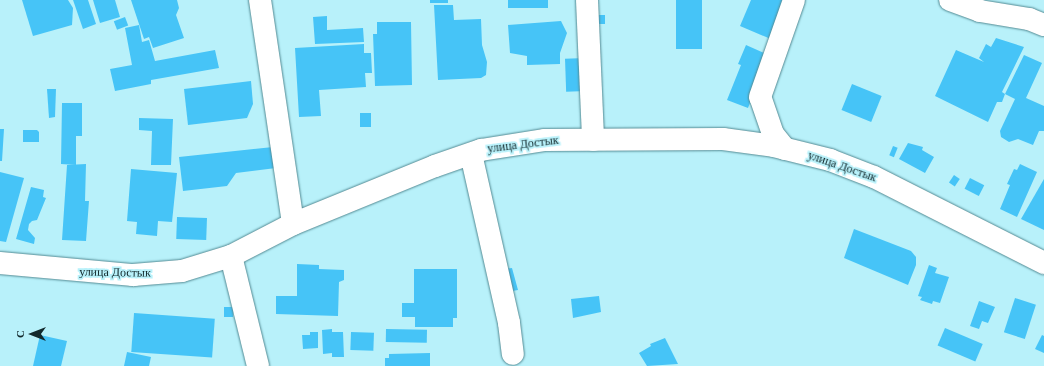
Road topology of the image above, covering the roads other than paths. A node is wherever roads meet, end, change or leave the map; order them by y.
1 (260, 0) edge
2 (587, 0) edge
3 (794, 0) edge
4 (950, 0) edge
5 (1044, 25) edge
6 (593, 140) junction
7 (785, 149) junction
8 (471, 154) junction
9 (293, 224) junction
10 (231, 256) junction
11 (0, 263) edge
12 (1044, 263) edge
13 (513, 354) dead end
14 (258, 366) edge

1 - 9 main road
2 - 6 main road
3 - 7 main road
4 - 5 main road
6 - 7 main road, улица Достык
6 - 8 main road, улица Достык
7 - 12 main road, улица Достык
8 - 9 main road, улица Достык
8 - 13 main road
9 - 10 main road, улица Достык
10 - 11 main road, улица Достык
10 - 14 main road

